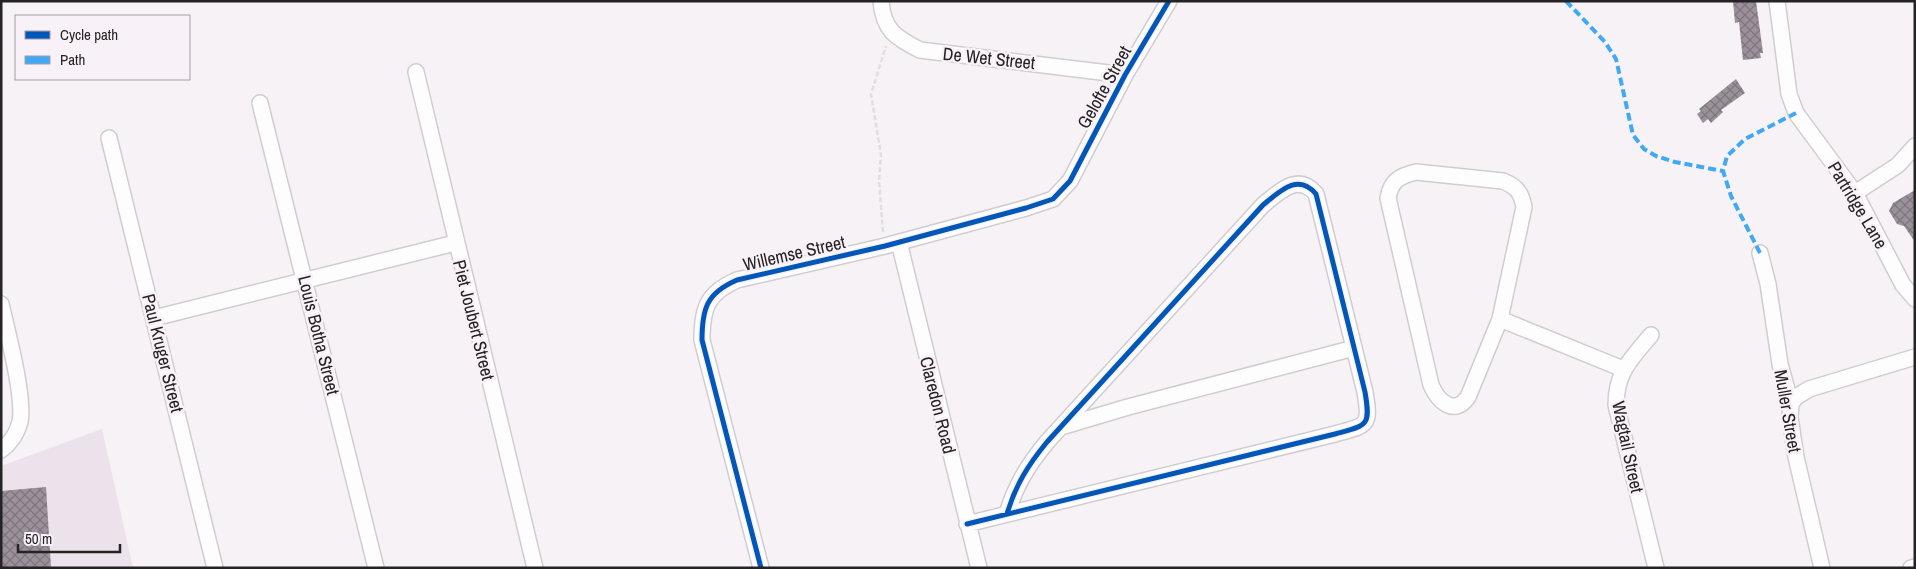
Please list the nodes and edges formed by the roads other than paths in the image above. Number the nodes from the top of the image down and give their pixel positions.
1 (881, 1) edge
2 (1169, 1) edge
3 (1777, 1) edge
4 (416, 72) dead end
5 (1125, 74) junction
6 (260, 103) dead end
7 (109, 138) dead end
8 (1915, 146) edge
9 (1080, 160) joint
10 (1855, 193) junction
11 (455, 243) junction
12 (892, 244) junction
13 (1760, 253) dead end
14 (306, 281) junction
15 (1915, 299) edge
16 (1, 304) edge
17 (154, 318) junction
18 (1500, 319) junction
19 (1651, 335) dead end
20 (1354, 348) junction
21 (1915, 357) edge
22 (1623, 369) junction
23 (1791, 404) junction
24 (1062, 426) junction
25 (1, 450) edge
26 (1007, 514) junction
27 (968, 524) junction
28 (215, 568) edge
29 (376, 568) edge
30 (535, 568) edge
31 (760, 568) edge
32 (979, 568) edge
33 (1656, 568) edge
34 (1822, 568) edge

1 - 5 street, De Wet Street
2 - 5 street, Gelofte Street
3 - 10 street, Partridge Lane
4 - 11 street, Piet Joubert Street
5 - 9 street, Gelofte Street
6 - 14 street, Louis Botha Street
7 - 17 street, Paul Kruger Street
8 - 10 street
9 - 12 street, Willemse Street
10 - 15 street, Partridge Lane
11 - 14 street
11 - 30 street, Piet Joubert Street
12 - 27 street, Claredon Road
12 - 31 street, Willemse Street
13 - 23 street, Muller Street
14 - 17 street
14 - 29 street, Louis Botha Street
16 - 25 street
17 - 28 street, Paul Kruger Street
18 - 18 street
18 - 22 street
19 - 22 street, Wagtail Street
20 - 24 street
20 - 24 street
20 - 26 street
21 - 23 street
22 - 33 street, Wagtail Street
23 - 34 street, Muller Street
24 - 26 street
26 - 27 street
27 - 32 street, Claredon Road

